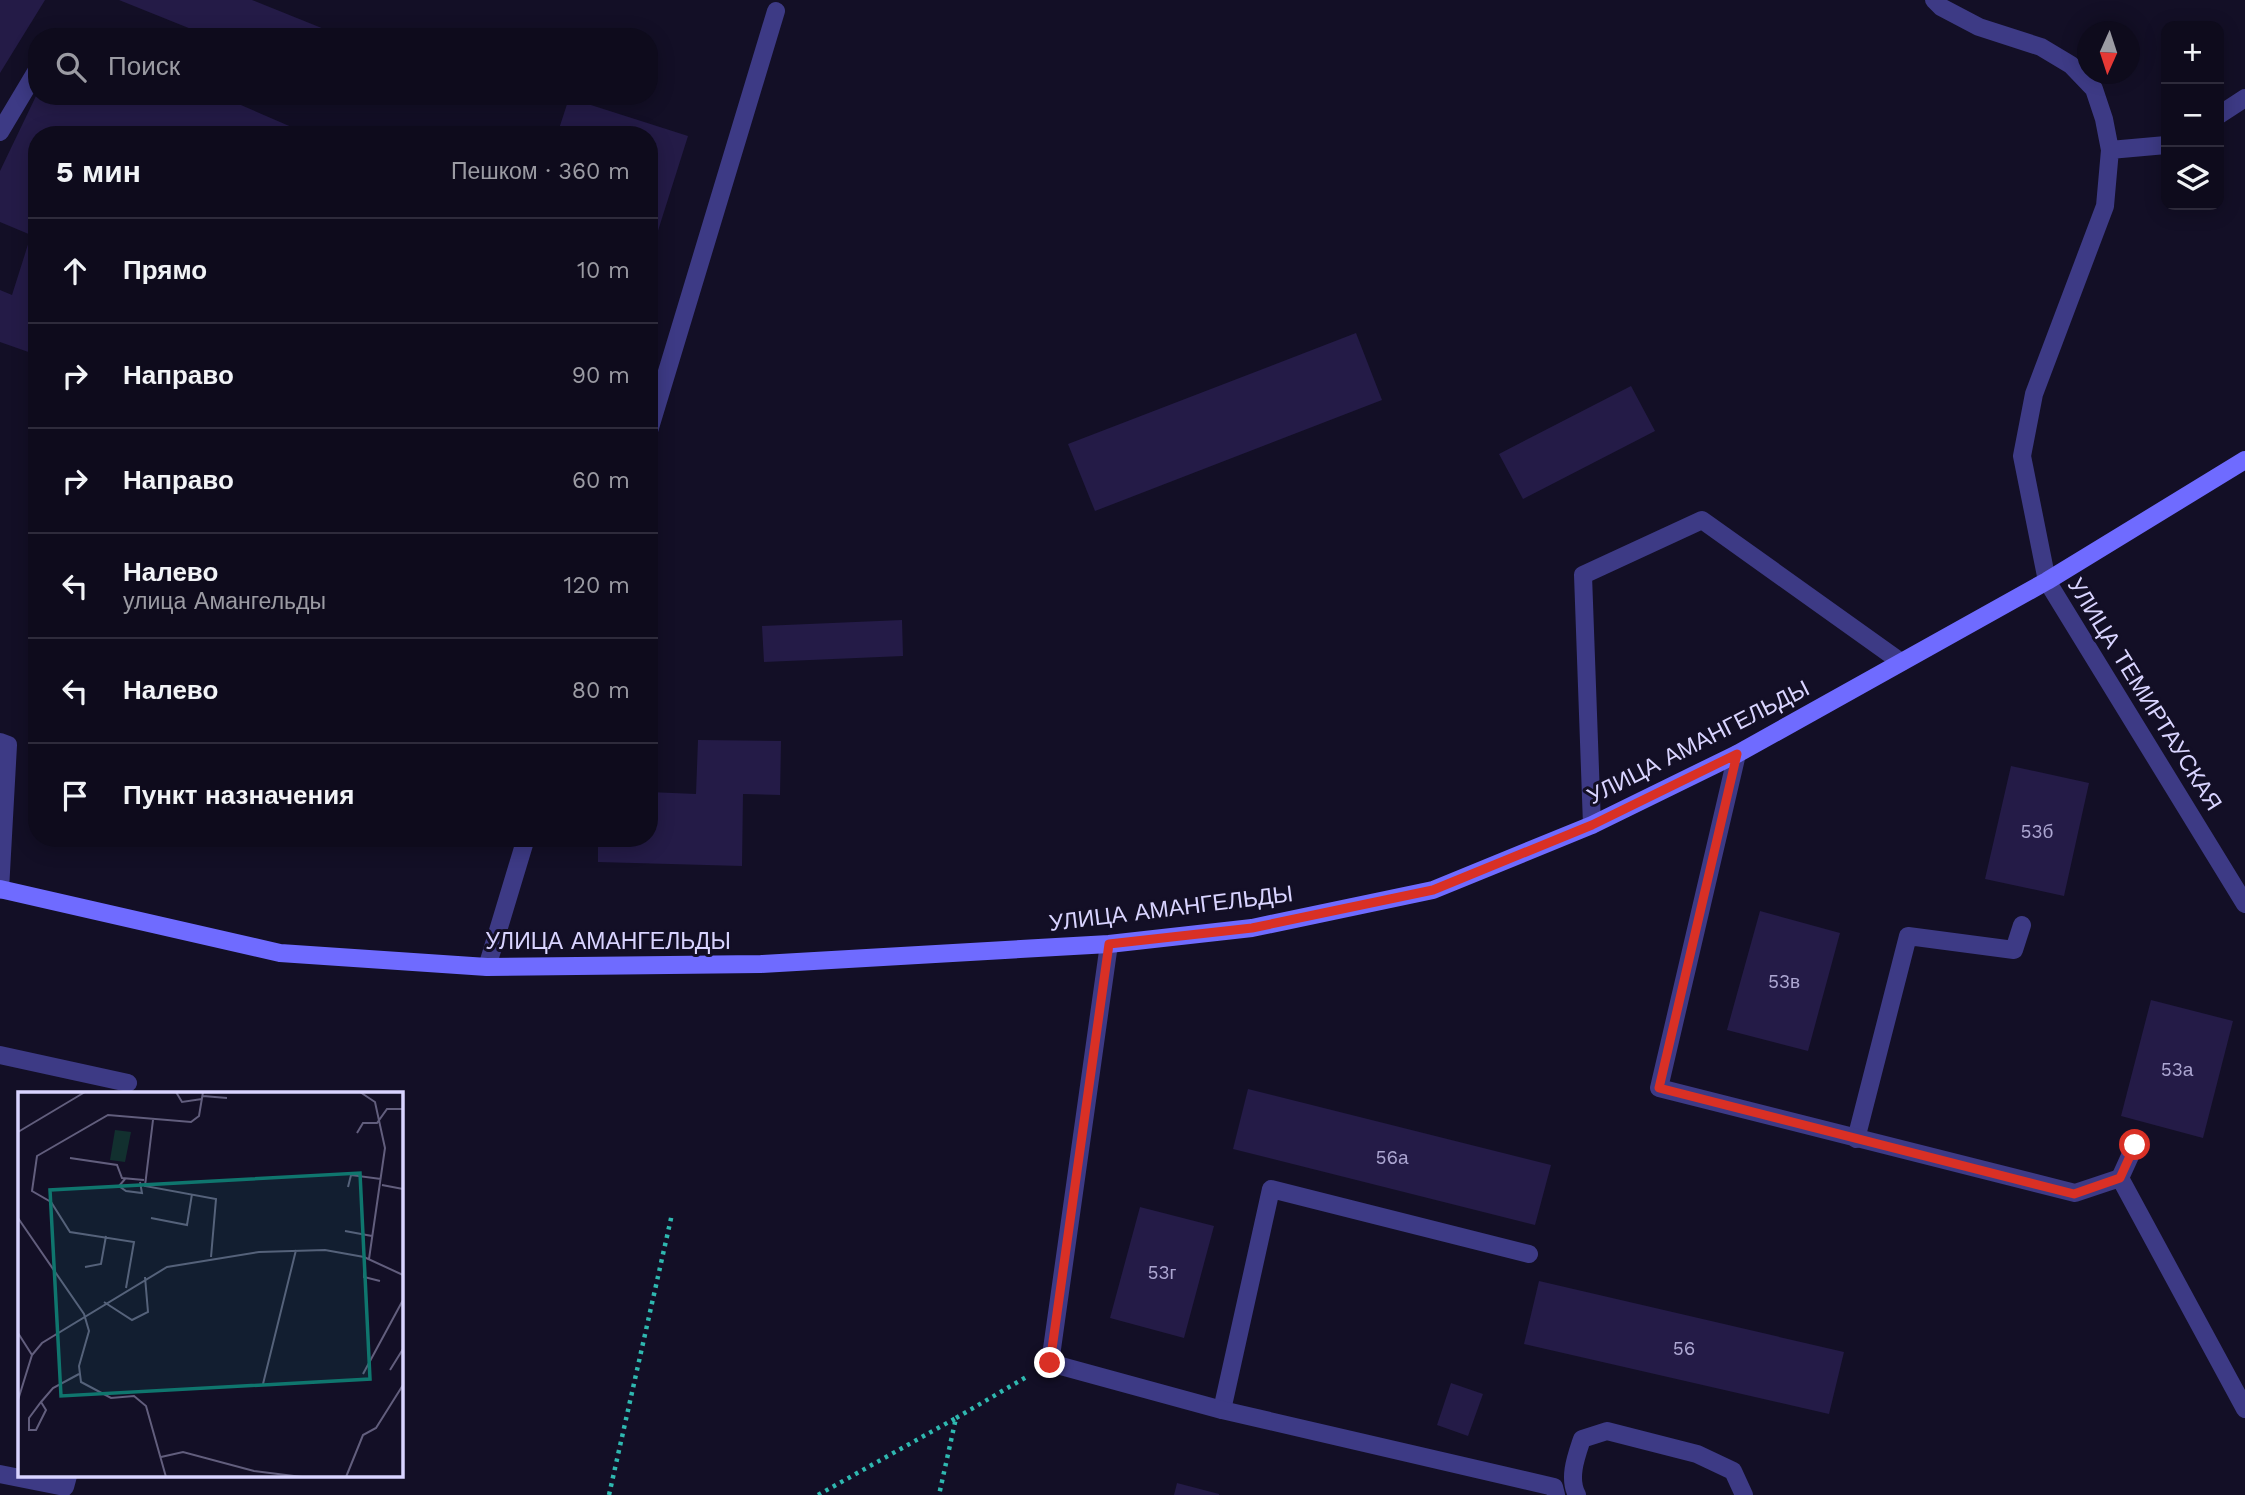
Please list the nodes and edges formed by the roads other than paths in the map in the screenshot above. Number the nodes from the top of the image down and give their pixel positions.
1 (1934, 0) edge
2 (776, 11) dead end
3 (28, 85) edge
4 (2245, 98) edge
5 (2224, 112) edge
6 (0, 132) edge
7 (2161, 145) edge
8 (2110, 150) junction
9 (658, 401) edge
10 (2245, 460) edge
11 (2047, 581) junction
12 (1901, 662) junction
13 (0, 743) edge
14 (1737, 754) junction
15 (1592, 825) junction
16 (523, 847) edge
17 (0, 889) edge
18 (2245, 904) edge
19 (2022, 925) dead end
20 (1109, 944) junction
21 (487, 967) junction
22 (0, 1055) edge
23 (128, 1083) dead end
24 (1856, 1139) junction
25 (2135, 1145) dead end
26 (2120, 1178) junction
27 (1529, 1254) dead end
28 (2245, 1409) edge
29 (1222, 1410) junction
30 (0, 1474) edge
31 (18, 1478) edge
32 (20, 1478) edge
33 (67, 1478) edge
34 (1556, 1495) edge
35 (1577, 1495) edge
36 (1744, 1495) edge

1 - 8 street
2 - 9 street
3 - 6 street
4 - 5 street
7 - 8 street
8 - 11 street
10 - 11 street, УЛИЦА АМАНГЕЛЬДЫ
11 - 12 street, УЛИЦА АМАНГЕЛЬДЫ
11 - 18 street, УЛИЦА ТЕМИРТАУСКАЯ
12 - 14 street, УЛИЦА АМАНГЕЛЬДЫ
12 - 15 street
13 - 17 street
14 - 15 street, УЛИЦА АМАНГЕЛЬДЫ
14 - 24 street
15 - 20 street, УЛИЦА АМАНГЕЛЬДЫ
16 - 21 street
17 - 21 street, УЛИЦА АМАНГЕЛЬДЫ
19 - 24 street
20 - 21 street, УЛИЦА АМАНГЕЛЬДЫ
20 - 29 street
22 - 23 street
24 - 26 street
25 - 26 street
26 - 28 street
27 - 29 street
29 - 34 street
30 - 31 street
32 - 33 street
35 - 36 street

